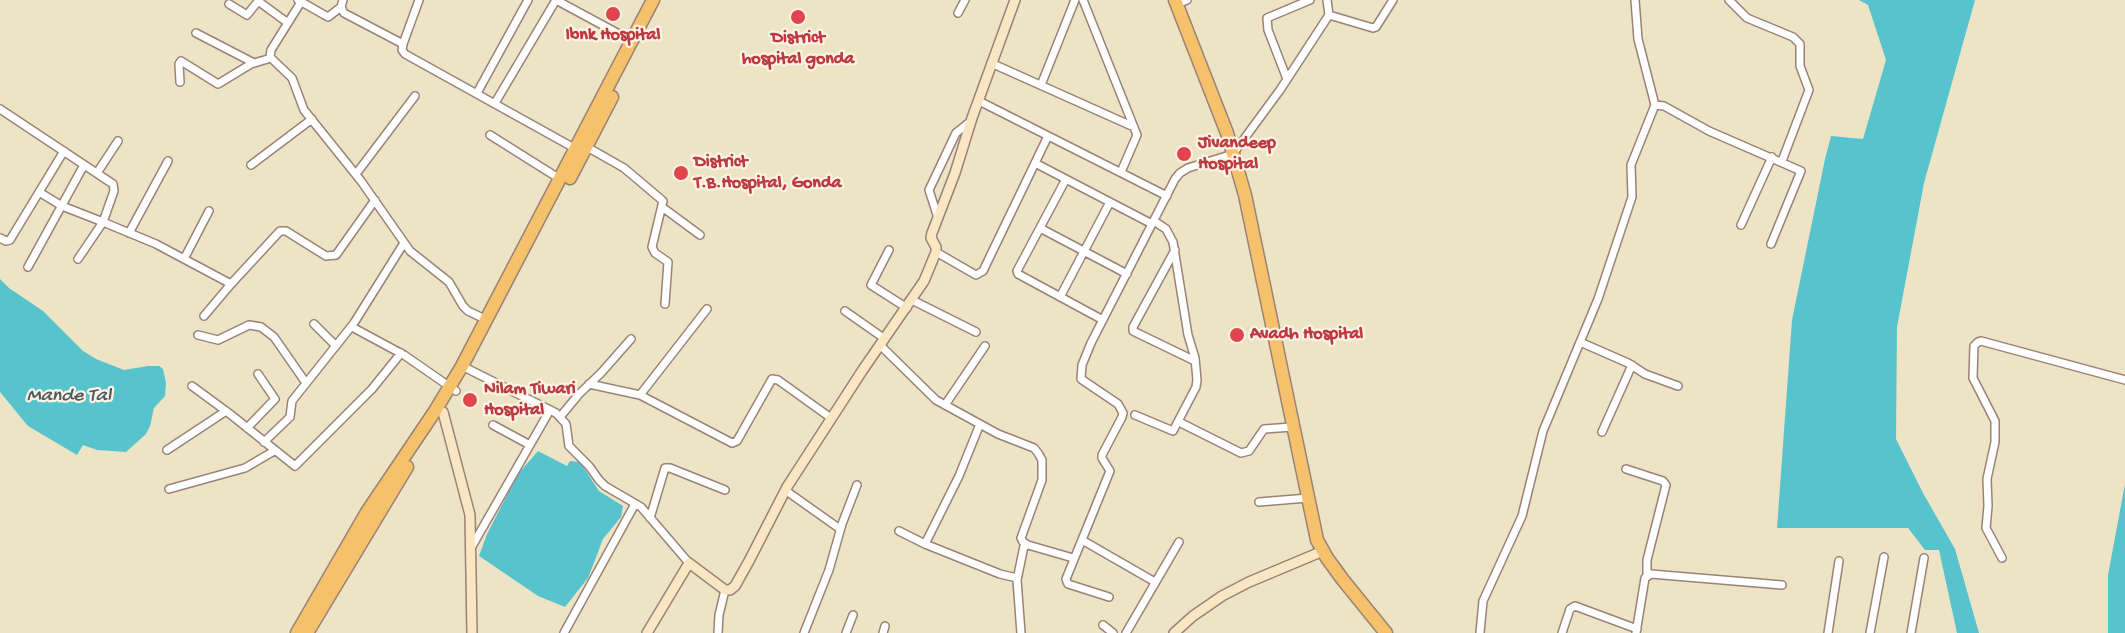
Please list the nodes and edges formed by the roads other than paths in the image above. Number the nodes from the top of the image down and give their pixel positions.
1 (418, 0) edge
2 (528, 0) edge
3 (556, 0) edge
4 (653, 0) edge
5 (661, 0) edge
6 (965, 0) edge
7 (1015, 0) edge
8 (1075, 0) edge
9 (1083, 0) edge
10 (1310, 0) edge
11 (1327, 0) edge
12 (1393, 0) edge
13 (1635, 0) edge
14 (1729, 0) edge
15 (259, 1) edge
16 (300, 1) edge
17 (1180, 1) edge
18 (342, 3) edge
19 (229, 4) dead end
20 (958, 13) dead end
21 (1329, 15) junction
22 (288, 24) junction
23 (196, 33) dead end
24 (632, 41) junction
25 (403, 44) junction
26 (271, 58) junction
27 (254, 63) junction
28 (991, 63) junction
29 (1287, 79) junction
30 (180, 82) dead end
31 (1041, 85) junction
32 (477, 93) junction
33 (415, 96) dead end
34 (979, 101) junction
35 (495, 103) junction
36 (1654, 105) junction
37 (0, 109) edge
38 (312, 119) junction
39 (971, 120) junction
40 (1134, 127) junction
41 (490, 135) dead end
42 (1047, 136) junction
43 (118, 141) dead end
44 (582, 148) junction
45 (64, 151) junction
46 (1233, 154) junction
47 (1772, 157) junction
48 (168, 161) dead end
49 (1782, 161) junction
50 (1035, 163) junction
51 (84, 165) junction
52 (251, 165) dead end
53 (1121, 172) junction
54 (97, 173) junction
55 (356, 174) junction
56 (560, 179) junction
57 (1066, 179) junction
58 (39, 192) junction
59 (1167, 196) junction
60 (375, 200) junction
61 (1110, 202) junction
62 (62, 206) junction
63 (662, 207) junction
64 (209, 211) dead end
65 (938, 218) junction
66 (103, 222) junction
67 (1153, 223) junction
68 (1742, 225) dead end
69 (1040, 228) junction
70 (129, 233) junction
71 (700, 235) dead end
72 (0, 238) edge
73 (404, 243) junction
74 (1771, 244) dead end
75 (890, 250) dead end
76 (1175, 250) junction
77 (1084, 251) junction
78 (936, 252) junction
79 (78, 259) dead end
80 (184, 259) junction
81 (28, 267) dead end
82 (1127, 274) junction
83 (231, 284) junction
84 (1060, 297) junction
85 (665, 304) dead end
86 (909, 304) junction
87 (707, 309) dead end
88 (845, 311) dead end
89 (204, 316) dead end
90 (1103, 320) junction
91 (488, 321) junction
92 (314, 324) dead end
93 (351, 327) junction
94 (976, 332) dead end
95 (198, 335) dead end
96 (631, 339) dead end
97 (883, 342) junction
98 (1580, 342) junction
99 (336, 346) junction
100 (985, 346) dead end
101 (401, 353) junction
102 (1196, 361) junction
103 (1632, 365) junction
104 (466, 368) junction
105 (258, 374) dead end
106 (2125, 380) edge
107 (306, 382) junction
108 (589, 384) junction
109 (192, 386) dead end
110 (1678, 386) dead end
111 (453, 390) junction
112 (640, 395) junction
113 (945, 405) junction
114 (550, 410) junction
115 (226, 411) junction
116 (443, 412) junction
117 (1135, 415) dead end
118 (560, 417) junction
119 (831, 417) junction
120 (1179, 422) junction
121 (980, 424) junction
122 (493, 425) dead end
123 (1292, 427) junction
124 (247, 428) junction
125 (1602, 432) dead end
126 (264, 442) junction
127 (530, 445) junction
128 (168, 450) dead end
129 (274, 451) junction
130 (1626, 470) dead end
131 (856, 485) dead end
132 (169, 489) dead end
133 (725, 490) dead end
134 (785, 490) junction
135 (1308, 498) junction
136 (1259, 502) dead end
137 (636, 504) junction
138 (650, 518) junction
139 (840, 529) junction
140 (899, 531) dead end
141 (1082, 540) junction
142 (1179, 542) dead end
143 (925, 544) junction
144 (1028, 545) junction
145 (471, 548) junction
146 (1323, 550) junction
147 (1884, 557) dead end
148 (1073, 558) junction
149 (1924, 558) dead end
150 (2002, 558) dead end
151 (1839, 561) dead end
152 (689, 562) junction
153 (1647, 575) junction
154 (1017, 578) junction
155 (1155, 582) junction
156 (1782, 585) dead end
157 (725, 590) junction
158 (1109, 597) dead end
159 (853, 615) dead end
160 (1103, 625) dead end
161 (1637, 631) edge
162 (1383, 632) edge
163 (297, 633) edge
164 (307, 633) edge
165 (472, 633) edge
166 (564, 633) edge
167 (647, 633) edge
168 (718, 633) edge
169 (804, 633) edge
170 (846, 633) edge
171 (1021, 633) edge
172 (1113, 633) edge
173 (1126, 633) edge
174 (1174, 633) edge
175 (1480, 633) edge
176 (1562, 633) edge
177 (1828, 633) edge
178 (1870, 633) edge
179 (1911, 633) edge

1 - 25 street
2 - 32 street
3 - 24 street
3 - 35 street
4 - 24 highway
5 - 44 highway
6 - 20 street
7 - 28 street
8 - 31 street
9 - 40 street
10 - 29 street
11 - 21 street
12 - 21 street
13 - 36 street
14 - 49 street
15 - 19 street
15 - 22 street
16 - 18 street
16 - 22 street
17 - 46 highway
18 - 25 street
21 - 29 street
22 - 26 street
23 - 27 street
24 - 44 highway
25 - 32 street
26 - 27 street
26 - 38 street
27 - 30 street
28 - 31 street
28 - 34 street
29 - 46 street
31 - 40 street
32 - 35 street
33 - 55 street
34 - 39 street
34 - 42 street
35 - 44 street
36 - 47 street
36 - 98 street
37 - 45 street
38 - 52 street
38 - 55 street
39 - 65 street
39 - 65 street
40 - 53 street
41 - 56 street
42 - 50 street
42 - 53 street
43 - 54 street
44 - 56 highway
44 - 63 street
44 - 104 highway
45 - 51 street
45 - 58 street
46 - 59 street
46 - 123 highway
47 - 49 street
47 - 68 street
48 - 70 street
49 - 74 street
50 - 57 street
50 - 78 street
51 - 54 street
51 - 62 street
53 - 59 street
54 - 66 street
55 - 60 street
56 - 91 highway
57 - 61 street
57 - 69 street
58 - 62 street
58 - 72 street
59 - 67 street
60 - 73 street
60 - 83 street
61 - 67 street
61 - 77 street
62 - 66 street
62 - 81 street
63 - 71 street
63 - 85 street
64 - 80 street
65 - 78 street
66 - 70 street
66 - 79 street
67 - 76 street
67 - 82 street
69 - 77 street
69 - 84 street
70 - 80 street
73 - 91 street
73 - 93 street
75 - 86 street
76 - 102 street
76 - 102 street
77 - 82 street
77 - 84 street
78 - 86 street
80 - 83 street
82 - 90 street
83 - 89 street
84 - 90 street
86 - 94 street
86 - 97 street
87 - 112 street
88 - 97 street
90 - 141 street
91 - 104 highway
92 - 99 street
93 - 99 street
93 - 101 street
95 - 107 street
96 - 108 street
97 - 113 street
97 - 119 street
98 - 103 street
98 - 175 street
99 - 107 street
100 - 113 street
101 - 111 street
101 - 129 street
102 - 120 street
103 - 110 street
103 - 125 street
104 - 111 highway
104 - 114 street
105 - 124 street
106 - 150 street
107 - 126 street
108 - 112 street
108 - 118 street
109 - 115 street
111 - 116 highway
111 - 163 highway
112 - 119 street
113 - 121 street
114 - 118 street
114 - 127 street
115 - 124 street
115 - 128 street
116 - 145 street
116 - 164 highway
117 - 120 street
118 - 137 street
119 - 134 street
120 - 123 street
121 - 143 street
121 - 144 street
122 - 127 street
123 - 135 highway
124 - 126 street
126 - 129 street
127 - 145 street
129 - 132 street
130 - 153 street
131 - 139 street
133 - 138 street
134 - 139 street
134 - 157 street
135 - 136 street
135 - 146 highway
137 - 138 street
137 - 166 street
138 - 152 street
139 - 169 street
140 - 143 street
141 - 148 street
141 - 155 street
142 - 155 street
143 - 154 street
144 - 148 street
144 - 154 street
145 - 165 street
146 - 162 highway
146 - 174 street
147 - 178 street
148 - 158 street
149 - 179 street
151 - 177 street
152 - 157 street
152 - 167 street
153 - 156 street
153 - 161 street
154 - 171 street
155 - 173 street
157 - 168 street
159 - 170 street
160 - 172 street
161 - 176 street

